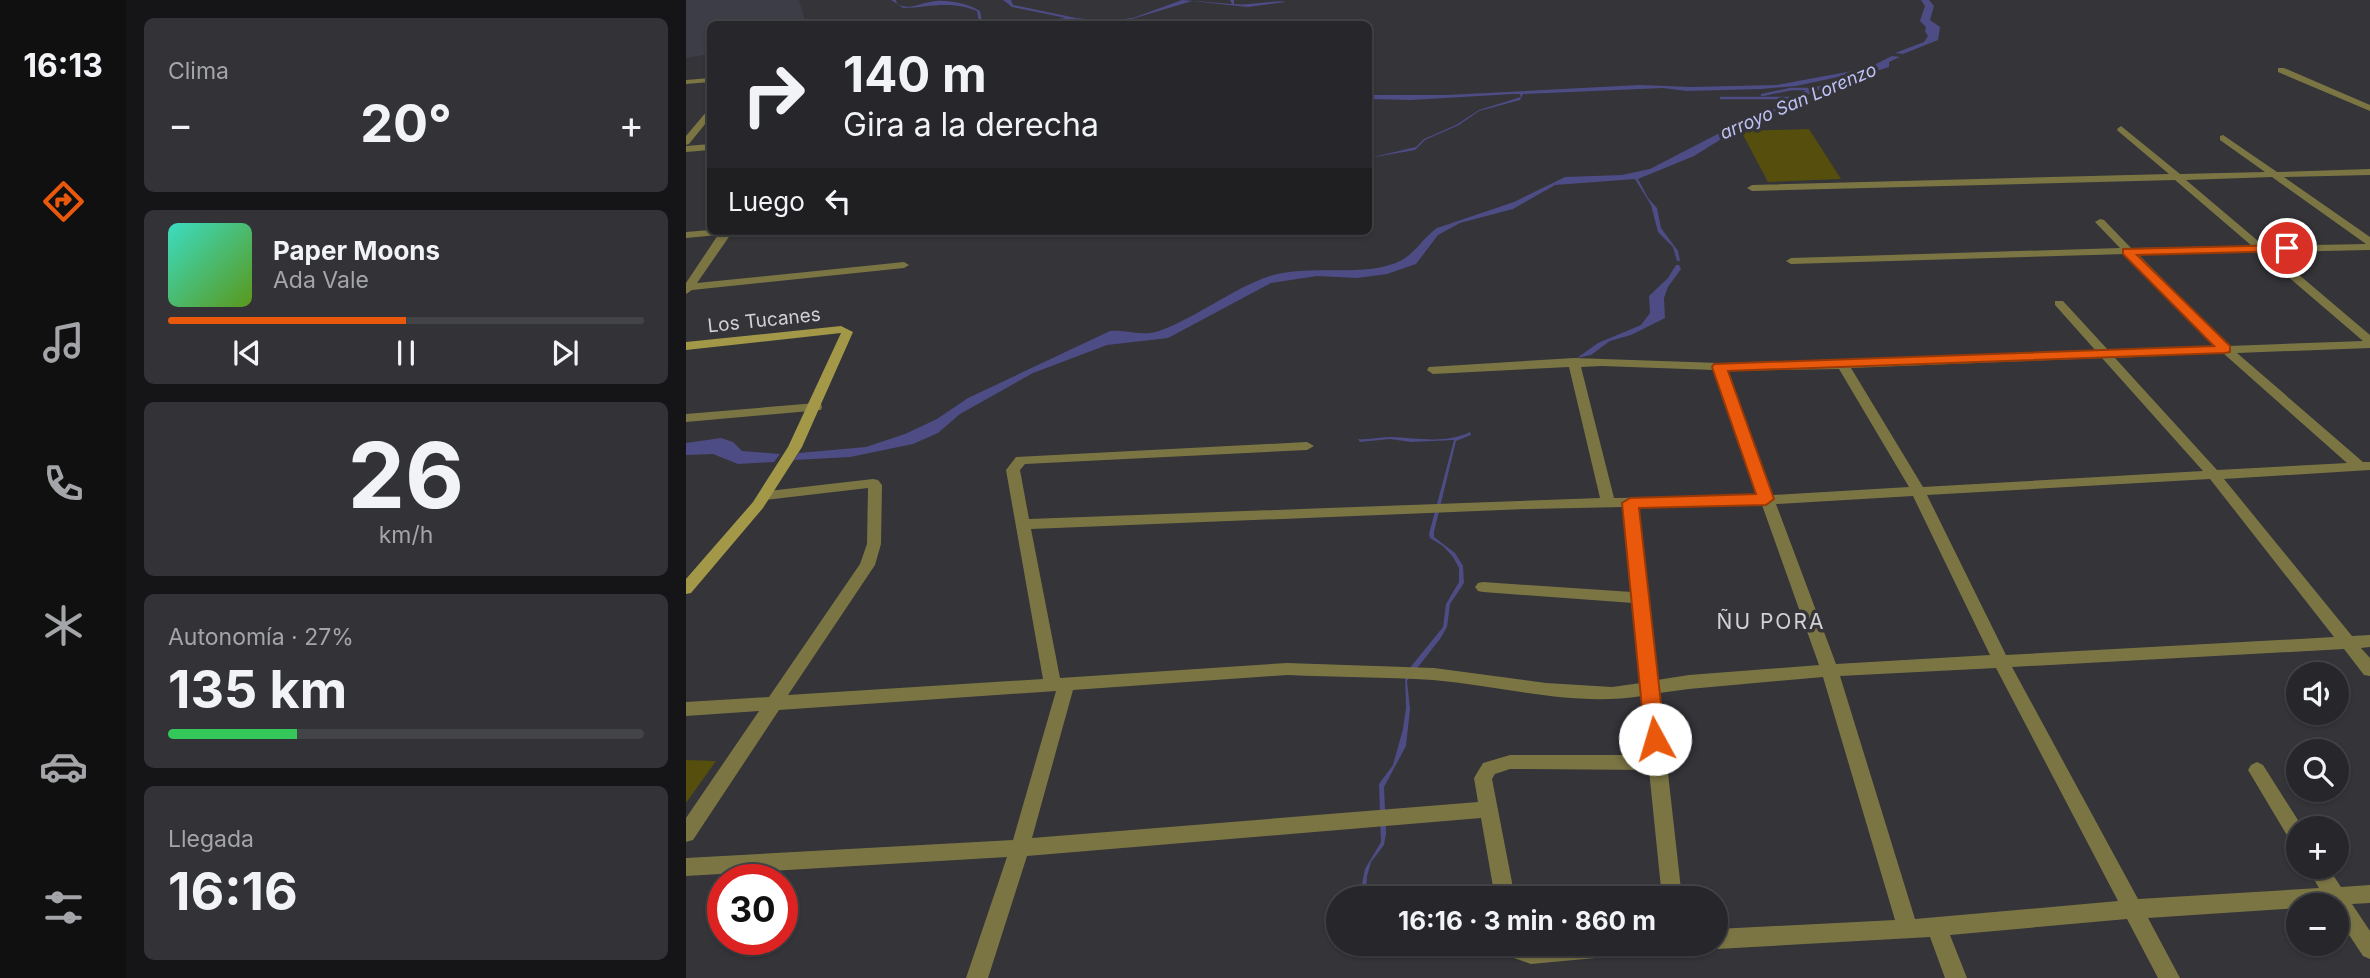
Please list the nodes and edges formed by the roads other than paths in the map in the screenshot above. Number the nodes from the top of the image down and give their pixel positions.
1 (2281, 70) dead end
2 (707, 80) edge
3 (686, 82) edge
4 (2370, 108) edge
5 (707, 117) edge
6 (2121, 129) dead end
7 (2223, 138) dead end
8 (686, 142) edge
9 (707, 148) edge
10 (686, 149) edge
11 (2370, 172) edge
12 (2275, 174) junction
13 (2175, 176) junction
14 (1752, 188) dead end
15 (2100, 222) dead end
16 (707, 233) edge
17 (686, 235) edge
18 (723, 235) edge
19 (2370, 245) edge
20 (2259, 249) junction
21 (2127, 251) junction
22 (1791, 261) dead end
23 (904, 265) dead end
24 (688, 289) edge
25 (2059, 303) dead end
26 (2370, 342) edge
27 (686, 346) edge
28 (2225, 349) junction
29 (2103, 354) junction
30 (1574, 362) junction
31 (1843, 365) junction
32 (1719, 367) junction
33 (1433, 370) dead end
34 (816, 407) junction
35 (686, 418) edge
36 (1307, 446) dead end
37 (2365, 466) edge
38 (2213, 474) junction
39 (1917, 489) junction
40 (765, 495) junction
41 (1766, 499) junction
42 (1608, 502) junction
43 (1630, 503) junction
44 (1023, 524) junction
45 (1483, 587) dead end
46 (686, 589) edge
47 (1640, 598) junction
48 (2370, 641) edge
49 (2347, 642) junction
50 (2001, 662) junction
51 (2370, 670) edge
52 (1829, 671) junction
53 (1059, 684) junction
54 (1650, 690) junction
55 (777, 701) junction
56 (686, 709) edge
57 (1657, 763) junction
58 (2257, 770) dead end
59 (1489, 809) junction
60 (2286, 817) edge
61 (686, 834) edge
62 (1020, 848) junction
63 (686, 867) edge
64 (1503, 886) edge
65 (1670, 886) edge
66 (2370, 894) edge
67 (2349, 896) edge
68 (2286, 900) edge
69 (2135, 909) junction
70 (2349, 918) edge
71 (1937, 928) junction
72 (1908, 929) junction
73 (1728, 938) edge
74 (2370, 949) edge
75 (977, 978) edge
76 (1956, 978) edge
77 (2169, 978) edge

1 - 4 street
2 - 3 street
5 - 8 street
6 - 13 street
7 - 12 street
9 - 10 street
11 - 12 street
12 - 13 street
12 - 19 street
13 - 14 street
13 - 20 street
15 - 21 street
16 - 17 street
18 - 24 street
19 - 20 street
20 - 21 street
20 - 26 street
21 - 22 street
21 - 28 street
23 - 24 street
25 - 29 street
26 - 28 street
27 - 34 street, Los Tucanes
28 - 29 street
28 - 37 street
29 - 31 street
29 - 38 street
30 - 32 street
30 - 33 street
30 - 42 street
31 - 32 street
31 - 39 street
32 - 41 street
34 - 35 street
34 - 40 street
36 - 44 street
37 - 38 street
38 - 39 street
38 - 49 street
39 - 41 street
39 - 50 street
40 - 46 street
40 - 55 street
41 - 43 street
41 - 52 street
42 - 43 street
42 - 44 street
43 - 47 street
44 - 53 street
45 - 47 street
47 - 54 street
48 - 49 street
49 - 50 street
49 - 51 street
50 - 52 street
50 - 69 street
52 - 54 street
52 - 72 street
53 - 54 street
53 - 55 street
53 - 62 street
54 - 57 street
55 - 56 street
55 - 61 street
57 - 59 street
57 - 65 street
58 - 60 street
59 - 62 street
59 - 64 street
62 - 63 street
62 - 75 street
66 - 67 street
68 - 69 street
69 - 71 street
69 - 77 street
70 - 74 street
71 - 72 street
71 - 76 street
72 - 73 street

